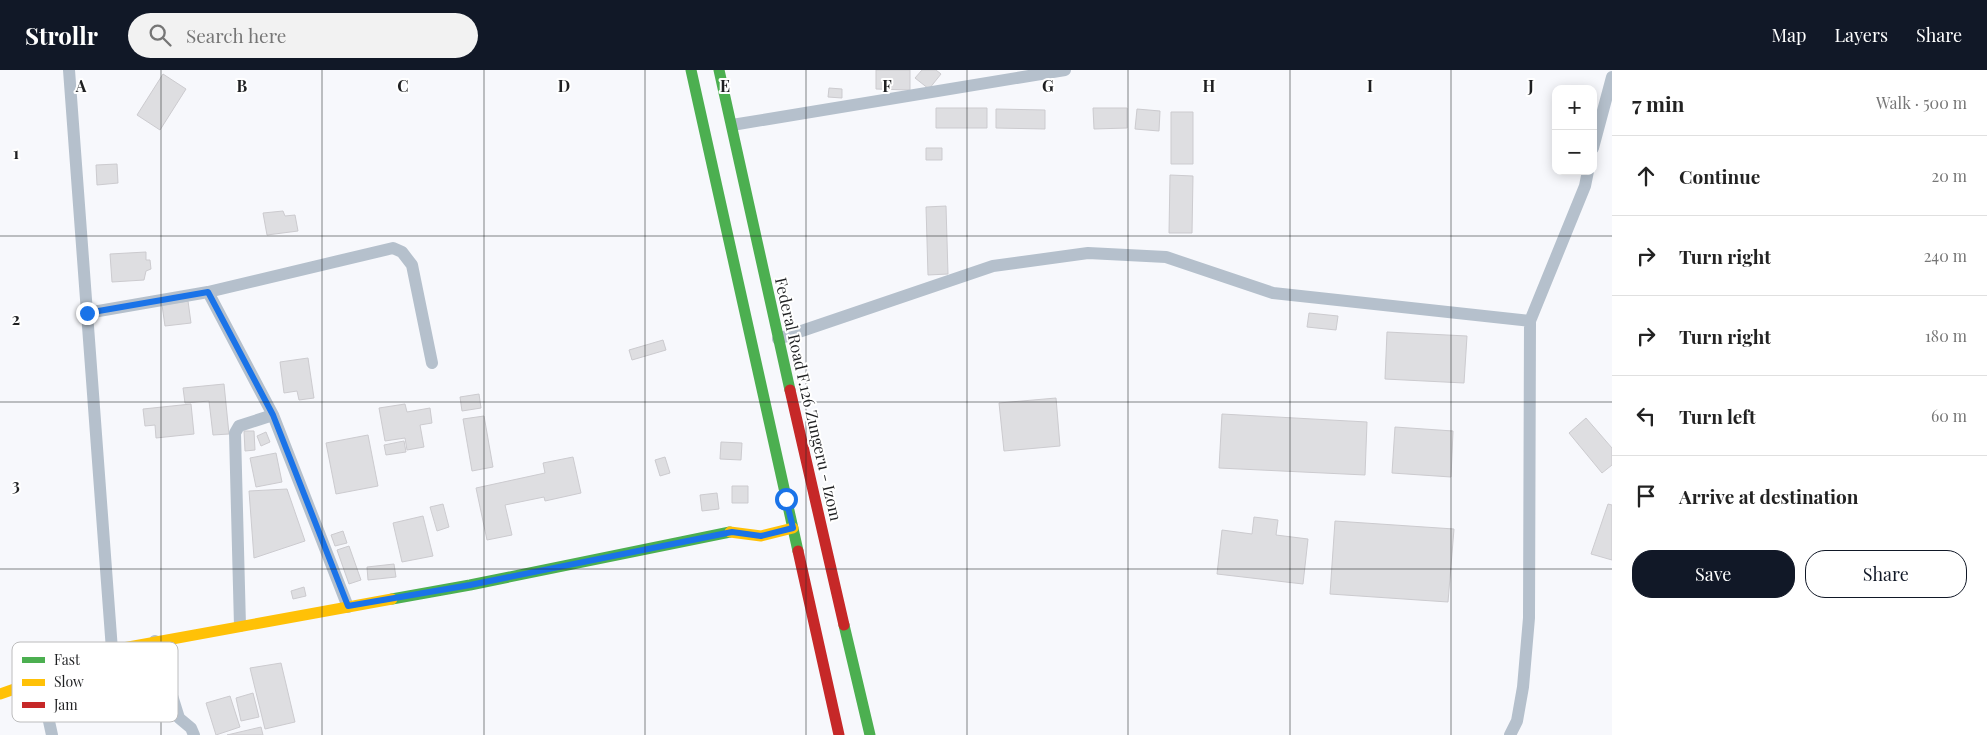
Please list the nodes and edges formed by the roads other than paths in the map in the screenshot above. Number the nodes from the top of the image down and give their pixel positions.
1 (69, 70) edge
2 (691, 70) edge
3 (719, 70) edge
4 (1066, 70) edge
5 (996, 76) edge
6 (1612, 77) edge
7 (732, 125) junction
8 (1597, 133) edge
9 (1587, 175) edge
10 (208, 292) junction
11 (87, 313) junction
12 (1530, 321) junction
13 (778, 338) junction
14 (432, 363) dead end
15 (273, 415) junction
16 (793, 528) junction
17 (348, 606) junction
18 (240, 626) junction
19 (155, 641) joint
20 (111, 642) edge
21 (150, 642) edge
22 (12, 690) edge
23 (0, 694) edge
24 (178, 715) edge
25 (49, 722) edge
26 (52, 735) edge
27 (194, 735) edge
28 (839, 735) edge
29 (870, 735) edge
30 (1510, 735) edge

1 - 11 street
2 - 16 main road
3 - 7 main road, Federal Road F.126 Zungeru - Izom
4 - 5 street
5 - 7 street
6 - 8 street
7 - 13 main road, Federal Road F.126 Zungeru - Izom
9 - 12 street
10 - 11 street
10 - 14 street
10 - 15 street
11 - 20 street
12 - 13 street
12 - 30 street
13 - 29 main road, Federal Road F.126 Zungeru - Izom
15 - 17 street
15 - 18 street
16 - 17 main road
16 - 28 main road
17 - 18 main road
18 - 19 main road
19 - 21 main road
22 - 23 main road
24 - 27 street
25 - 26 street

